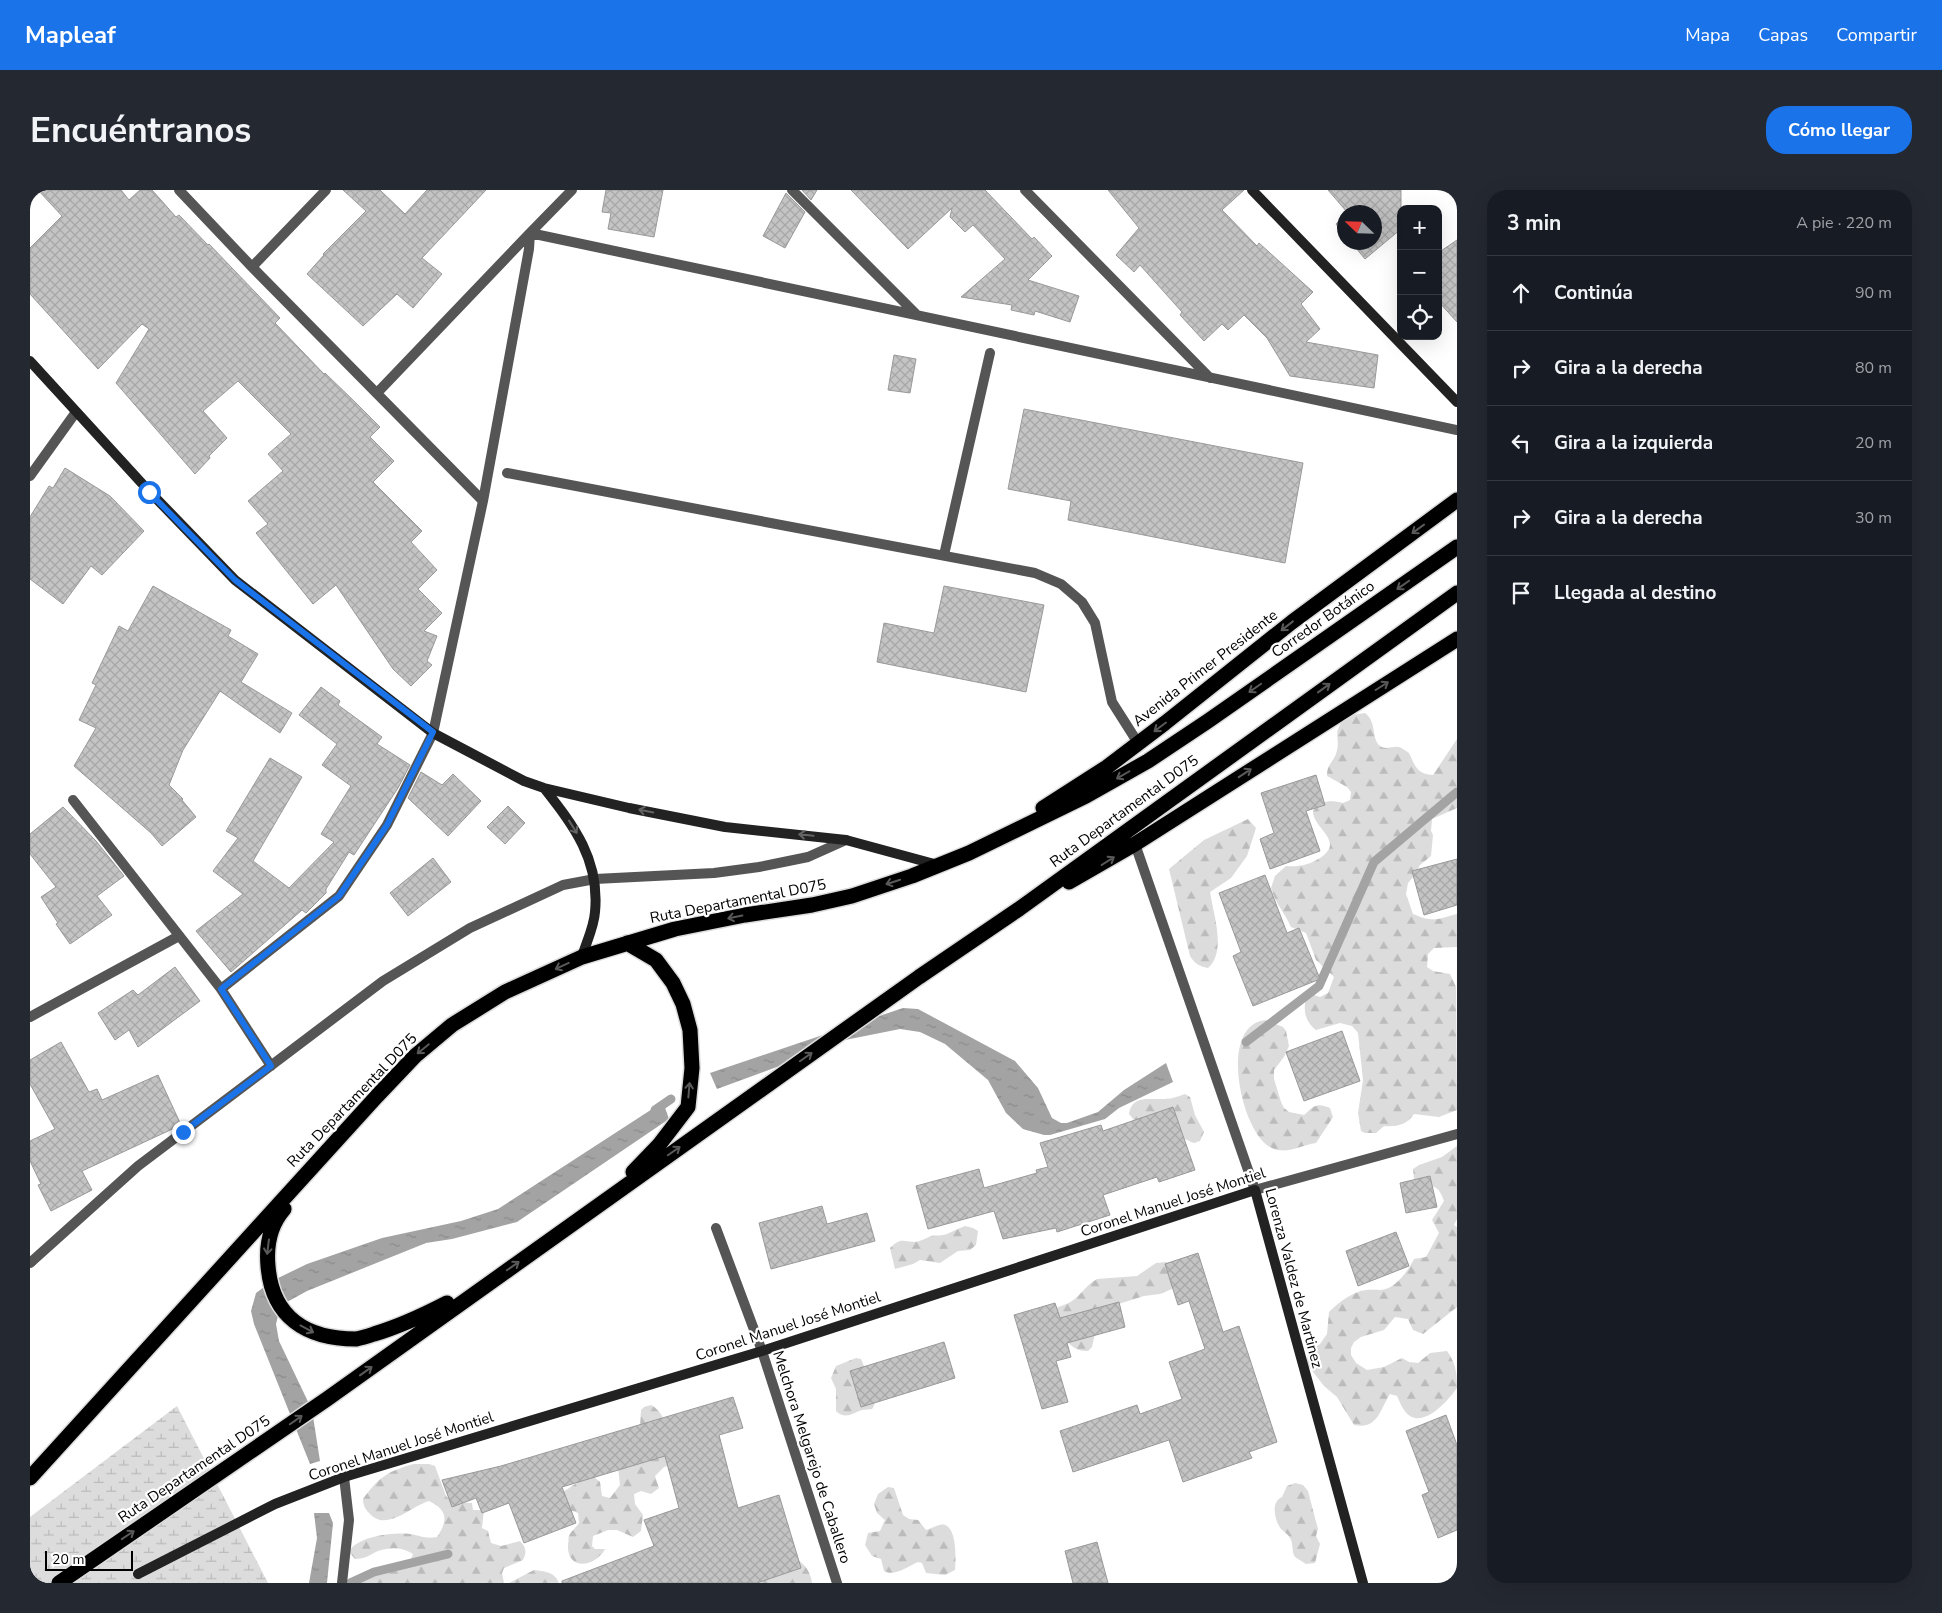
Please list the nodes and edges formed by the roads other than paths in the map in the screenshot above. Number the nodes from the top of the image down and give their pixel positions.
1 (179, 190) edge
2 (326, 190) edge
3 (572, 190) edge
4 (792, 190) edge
5 (1025, 190) edge
6 (1252, 190) edge
7 (530, 233) junction
8 (252, 267) junction
9 (918, 316) junction
10 (990, 354) dead end
11 (30, 361) edge
12 (1210, 378) junction
13 (377, 393) junction
14 (1457, 402) edge
15 (76, 412) junction
16 (1457, 430) edge
17 (506, 473) dead end
18 (30, 476) edge
19 (1457, 500) edge
20 (483, 501) junction
21 (1457, 546) edge
22 (944, 555) junction
23 (1457, 593) edge
24 (1457, 638) edge
25 (1208, 721) joint
26 (433, 732) junction
27 (1138, 743) junction
28 (544, 788) junction
29 (73, 800) dead end
30 (846, 840) junction
31 (1135, 844) junction
32 (969, 853) junction
33 (939, 865) junction
34 (595, 880) junction
35 (1019, 909) junction
36 (179, 936) junction
37 (627, 943) junction
38 (582, 957) junction
39 (221, 989) junction
40 (30, 1017) edge
41 (271, 1066) junction
42 (377, 1096) junction
43 (1457, 1134) edge
44 (1255, 1190) junction
45 (609, 1197) junction
46 (716, 1228) dead end
47 (30, 1262) edge
48 (486, 1284) junction
49 (762, 1351) junction
50 (344, 1477) junction
51 (30, 1478) edge
52 (138, 1574) dead end
53 (59, 1583) edge
54 (342, 1583) edge
55 (837, 1583) edge
56 (1363, 1583) edge

1 - 8 street
2 - 8 street
3 - 7 street
4 - 9 street
5 - 12 street
6 - 14 street
7 - 9 street
7 - 13 street
7 - 20 street
8 - 13 street
9 - 12 street
10 - 22 street
11 - 15 street
12 - 16 street
13 - 20 street
15 - 18 street
15 - 26 street
17 - 22 street
19 -> 27 highway, Avenida Primer Presidente
20 - 26 street
21 -> 25 highway, Corredor Botánico
22 - 27 street
35 -> 23 highway, Ruta Departamental D075
31 -> 24 highway
25 -> 32 highway, Ruta Departamental D075
26 - 28 street
26 - 39 street
27 - 32 highway, Avenida Primer Presidente
30 -> 28 street
28 -> 34 street
29 - 36 street
30 - 33 street
30 - 34 street
35 -> 31 highway
31 - 44 street, Lorenza Valdez de Martinez
32 - 33 highway, Ruta Departamental D075
33 -> 37 highway, Ruta Departamental D075
34 - 38 street
34 - 41 street
45 -> 35 highway, Ruta Departamental D075
36 - 39 street
36 - 40 street
37 - 38 highway, Ruta Departamental D075
45 -> 37 highway
38 -> 42 highway, Ruta Departamental D075
39 - 41 street
41 - 47 street
42 -> 48 highway
42 - 51 highway, Ruta Departamental D075
43 - 44 street, Coronel Manuel José Montiel
44 - 49 street, Coronel Manuel José Montiel
44 - 56 street, Lorenza Valdez de Martinez
48 -> 45 highway, Ruta Departamental D075
46 - 49 street, Melchora Melgarejo de Caballero
53 -> 48 highway, Ruta Departamental D075
49 - 50 street, Coronel Manuel José Montiel
49 - 55 street, Melchora Melgarejo de Caballero
50 - 52 street, Coronel Manuel José Montiel
50 - 54 street

